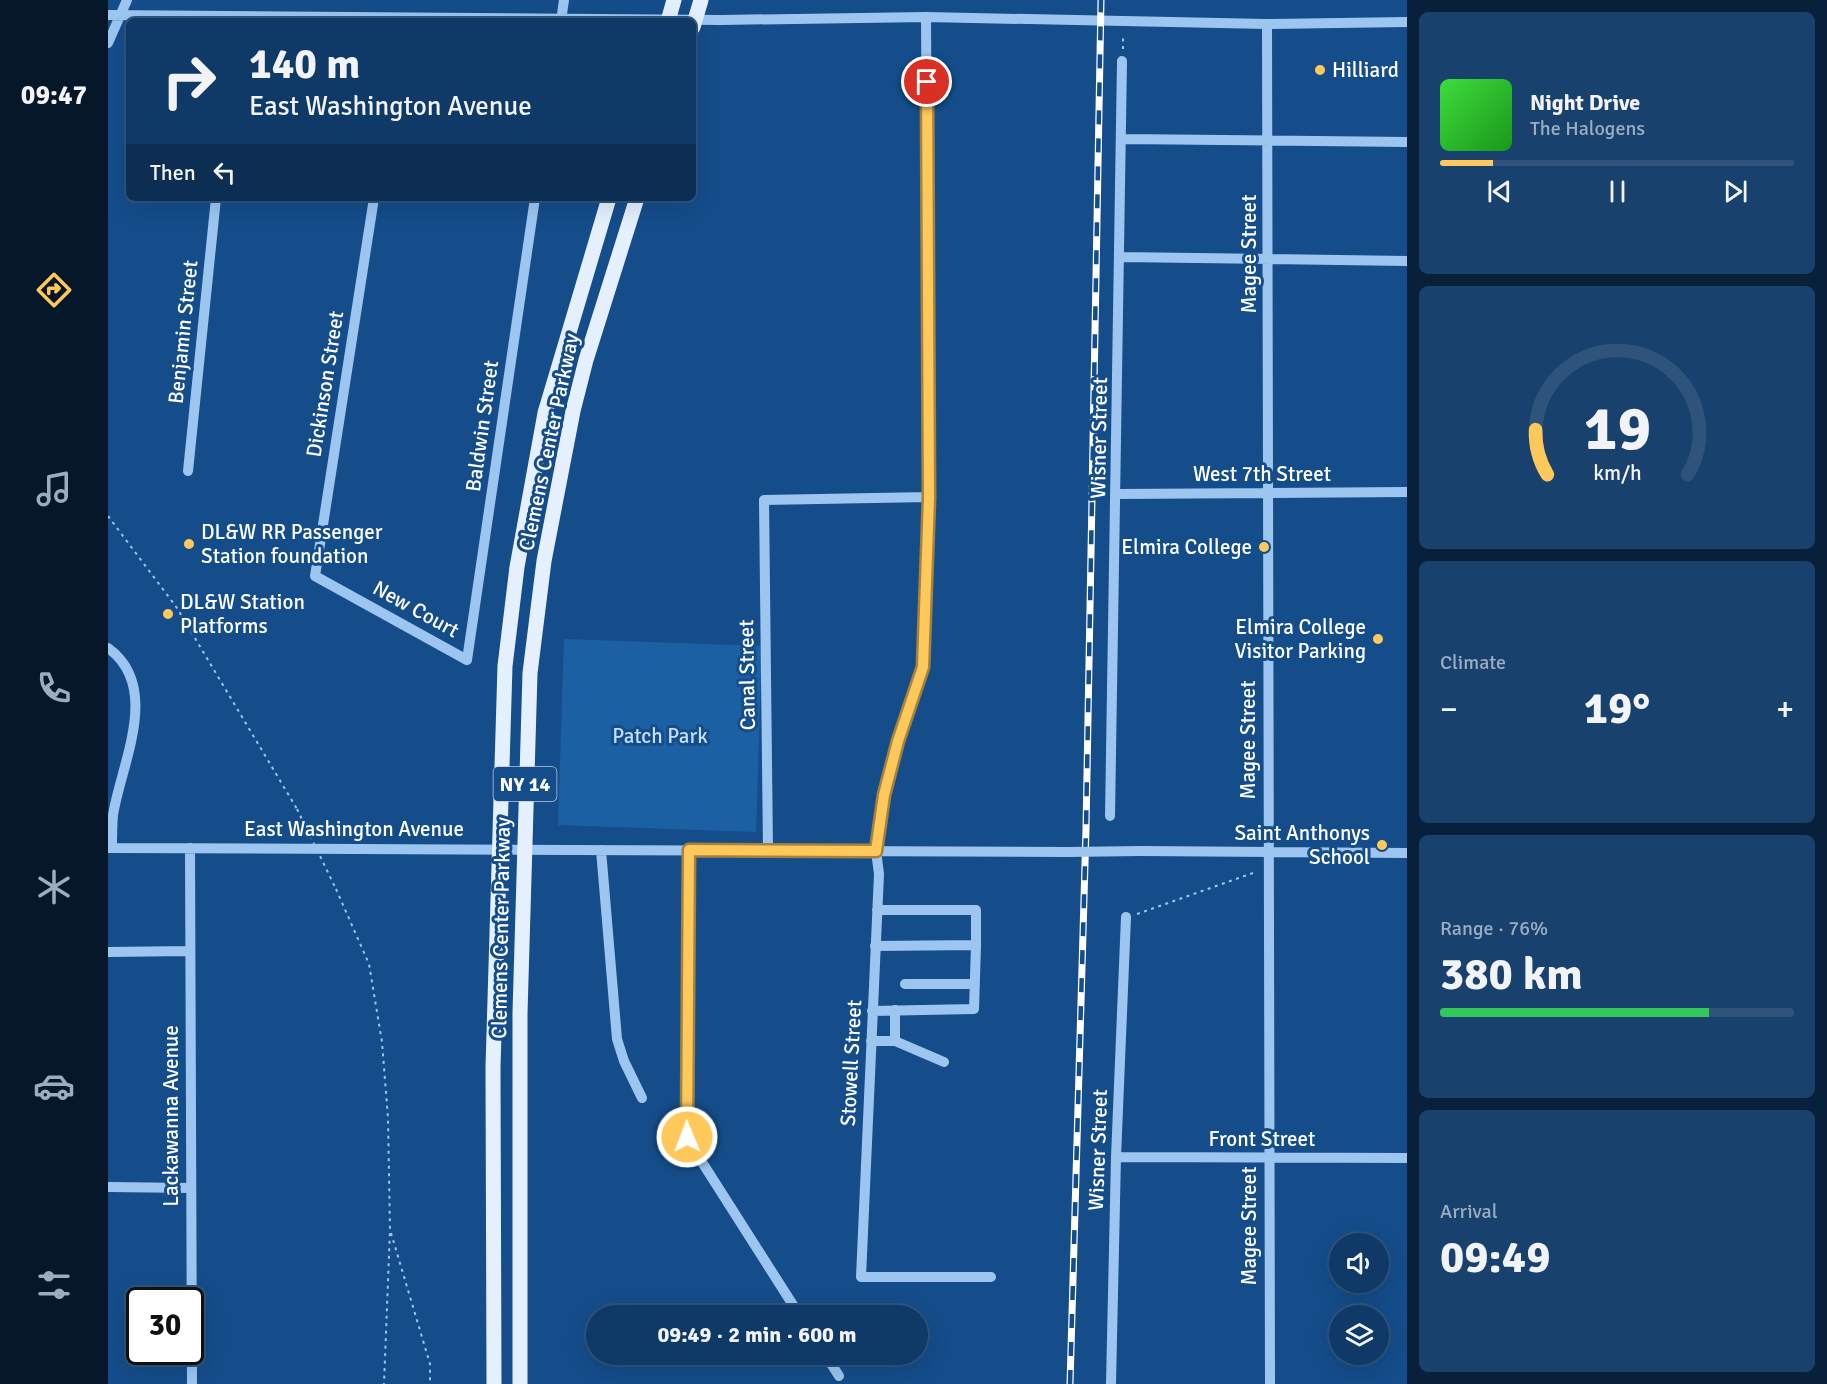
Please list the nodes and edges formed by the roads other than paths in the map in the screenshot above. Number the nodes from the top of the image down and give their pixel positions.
1 (119, 0) edge
2 (127, 0) edge
3 (564, 0) edge
4 (674, 0) edge
5 (701, 0) edge
6 (113, 15) edge
7 (926, 17) junction
8 (204, 18) edge
9 (561, 18) edge
10 (669, 18) edge
11 (696, 18) edge
12 (1407, 22) edge
13 (696, 23) edge
14 (1267, 24) junction
15 (108, 43) edge
16 (1122, 61) dead end
17 (1122, 139) junction
18 (1268, 141) junction
19 (1407, 142) edge
20 (216, 201) edge
21 (374, 201) edge
22 (535, 201) edge
23 (608, 201) edge
24 (636, 201) edge
25 (1120, 257) junction
26 (1269, 257) junction
27 (1407, 261) edge
28 (188, 471) dead end
29 (1407, 492) edge
30 (1269, 493) junction
31 (1118, 494) junction
32 (929, 498) junction
33 (315, 576) joint
34 (108, 648) edge
35 (467, 660) joint
36 (1110, 816) dead end
37 (110, 848) edge
38 (190, 848) junction
39 (498, 849) junction
40 (524, 849) junction
41 (601, 850) junction
42 (689, 850) junction
43 (768, 850) junction
44 (876, 851) junction
45 (1267, 851) junction
46 (1407, 853) edge
47 (877, 910) junction
48 (1126, 918) road end
49 (976, 945) junction
50 (875, 946) junction
51 (190, 951) junction
52 (108, 952) edge
53 (905, 984) dead end
54 (975, 984) junction
55 (895, 1010) junction
56 (872, 1011) junction
57 (871, 1041) junction
58 (895, 1041) junction
59 (944, 1062) dead end
60 (642, 1098) dead end
61 (1116, 1157) junction
62 (1268, 1158) junction
63 (1407, 1158) edge
64 (108, 1187) edge
65 (190, 1188) junction
66 (991, 1276) dead end
67 (793, 1305) edge
68 (832, 1365) edge
69 (839, 1376) dead end
70 (192, 1384) edge
71 (494, 1384) edge
72 (520, 1384) edge
73 (1111, 1384) edge
74 (1270, 1384) edge

1 - 6 street
2 - 6 street
3 - 9 street
4 - 10 main road
5 - 11 main road
6 - 8 street
6 - 15 street
7 - 13 street
7 - 14 street
7 - 32 street, Stowell Street
12 - 14 street
14 - 18 street, Magee Street
16 - 17 street, Wisner Street
17 - 18 street
17 - 25 street, Wisner Street
18 - 19 street
18 - 26 street, Magee Street
20 - 28 street, Benjamin Street
21 - 33 street, Dickinson Street
22 - 35 street, Baldwin Street
23 - 39 main road, Clemens Center Parkway / NY 14
24 - 40 main road, Clemens Center Parkway / NY 14
25 - 26 street
25 - 31 street, Wisner Street
26 - 27 street
26 - 30 street, Magee Street
29 - 30 street, West 7th Street
30 - 31 street, West 7th Street
30 - 45 street, Magee Street
31 - 36 street, Wisner Street
32 - 43 street, Canal Street
32 - 44 street, Stowell Street
33 - 35 street, New Court
34 - 37 street
37 - 38 street, East Washington Avenue
38 - 39 street, East Washington Avenue
38 - 51 street, Lackawanna Avenue
39 - 40 street, East Washington Avenue
39 - 71 main road, Clemens Center Parkway / NY 14
40 - 41 street, East Washington Avenue
40 - 72 main road, Clemens Center Parkway / NY 14
41 - 42 street, East Washington Avenue
41 - 60 street
42 - 43 street, East Washington Avenue
42 - 67 street
43 - 44 street, East Washington Avenue
44 - 45 street, East Washington Avenue, bridge
44 - 47 street, Stowell Street
45 - 46 street, East Washington Avenue
45 - 62 street, Magee Street
47 - 49 street
47 - 50 street, Stowell Street
48 - 61 street, Wisner Street
49 - 50 street
49 - 54 street
50 - 56 street, Stowell Street
51 - 52 street
51 - 65 street, Lackawanna Avenue
53 - 54 street
54 - 55 street
55 - 56 street
55 - 58 street
56 - 57 street, Stowell Street
57 - 58 street
57 - 66 street, Stowell Street
58 - 59 street
61 - 62 street, Front Street
61 - 73 street, Wisner Street
62 - 63 street, Front Street
62 - 74 street, Magee Street
64 - 65 street
65 - 70 street, Lackawanna Avenue
68 - 69 street

